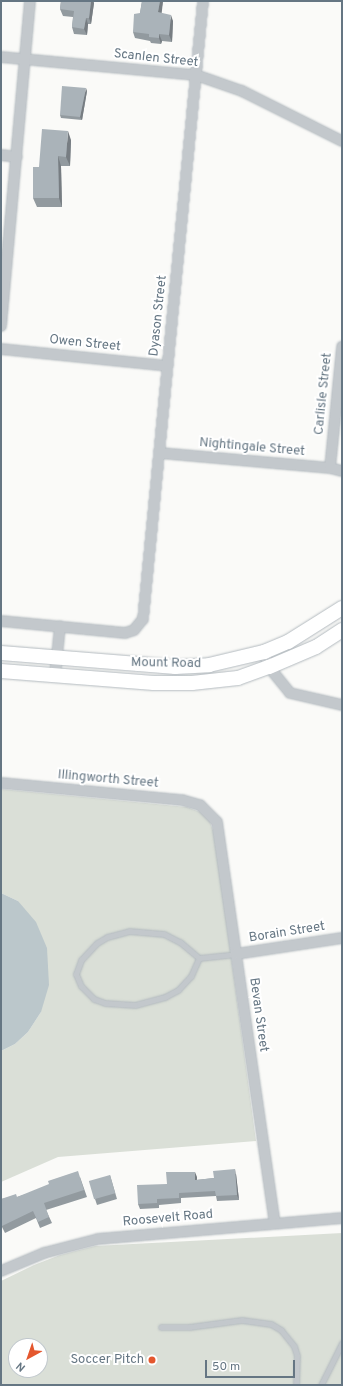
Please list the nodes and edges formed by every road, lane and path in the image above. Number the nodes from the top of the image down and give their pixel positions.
1 (30, 1) edge
2 (203, 1) edge
3 (1, 57) edge
4 (25, 60) junction
5 (196, 75) junction
6 (342, 141) edge
7 (1, 155) edge
8 (17, 157) junction
9 (1, 326) edge
10 (342, 347) edge
11 (1, 349) edge
12 (167, 366) junction
13 (160, 453) junction
14 (330, 468) junction
15 (342, 471) edge
16 (342, 608) edge
17 (1, 620) edge
18 (60, 626) junction
19 (342, 630) edge
20 (264, 652) junction
21 (1, 653) edge
22 (56, 658) junction
23 (269, 667) junction
24 (1, 671) edge
25 (55, 676) junction
26 (342, 705) edge
27 (1, 783) edge
28 (210, 813) joint
29 (342, 938) edge
30 (236, 954) junction
31 (199, 958) junction
32 (342, 1218) edge
33 (275, 1223) junction
34 (1, 1271) edge
35 (161, 1327) dead end
36 (342, 1343) edge
37 (296, 1385) edge
38 (321, 1385) edge

1 - 4 street
2 - 5 street, Dyason Street
3 - 4 street, Scanlen Street
4 - 5 street, Scanlen Street
4 - 8 street
5 - 6 street, Scanlen Street
5 - 12 street, Dyason Street
7 - 8 street
8 - 9 street
10 - 14 street, Carlisle Street
11 - 12 street, Owen Street
12 - 13 street, Dyason Street
13 - 14 street, Nightingale Street
13 - 18 street, Dyason Street
14 - 15 street, Nightingale Street
16 - 20 main road, Mount Road
17 - 18 street
18 - 22 street
19 - 23 main road, Mount Road
20 - 22 main road, Mount Road
20 - 23 street
21 - 22 main road, Mount Road
22 - 25 street
23 - 25 main road, Mount Road
23 - 26 street
24 - 25 main road, Mount Road
27 - 28 street, Illingworth Street
28 - 30 street, Bevan Street
29 - 30 street, Borain Street
30 - 31 lane
30 - 33 street, Bevan Street
31 - 31 lane
32 - 33 street, Roosevelt Road
33 - 34 street, Roosevelt Road
35 - 37 lane
36 - 38 lane

